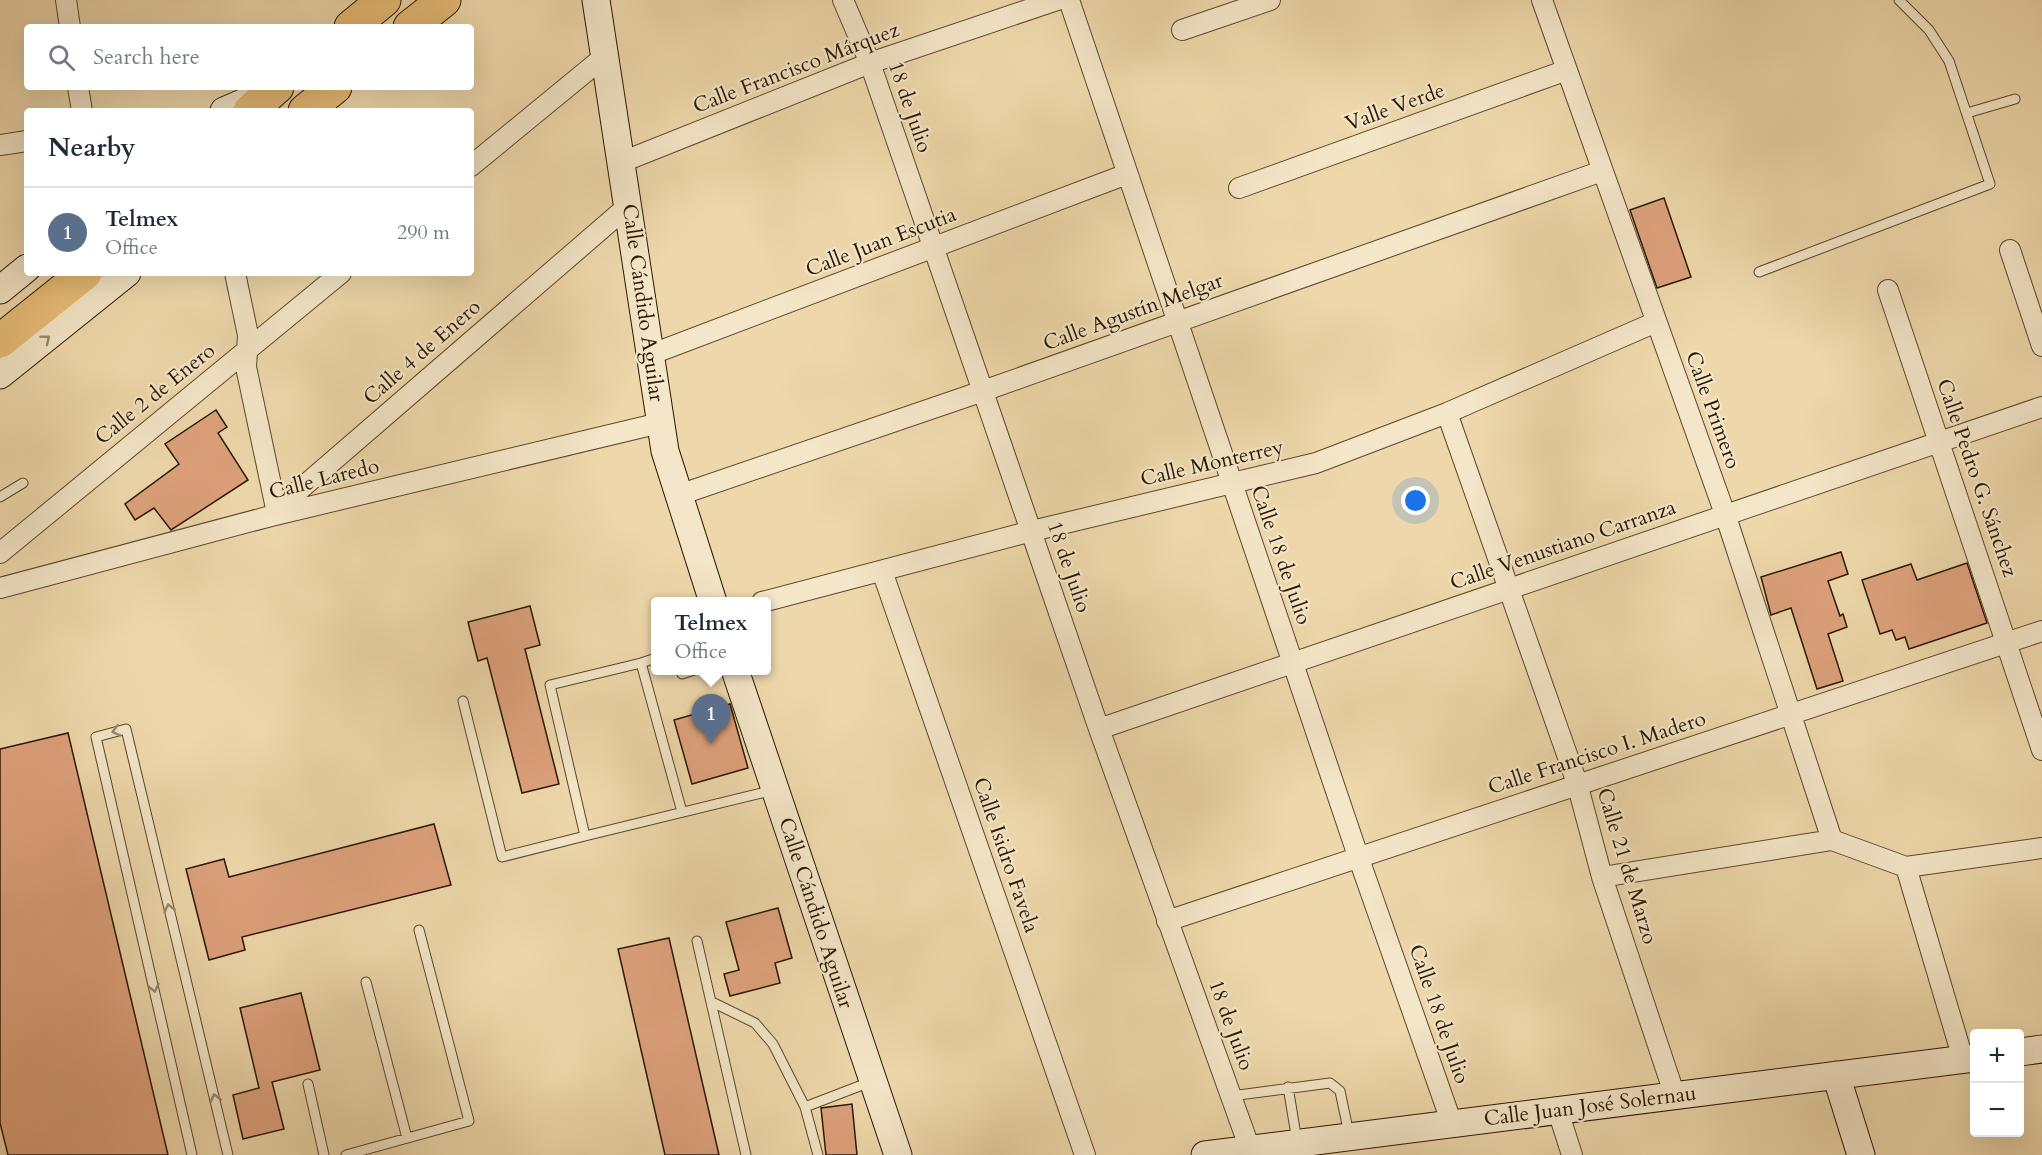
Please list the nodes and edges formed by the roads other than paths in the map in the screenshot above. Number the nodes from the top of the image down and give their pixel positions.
1 (66, 0) edge
2 (384, 0) edge
3 (444, 0) edge
4 (596, 0) edge
5 (843, 0) edge
6 (1057, 0) edge
7 (1069, 0) edge
8 (1270, 0) edge
9 (1542, 0) edge
10 (1899, 0) edge
11 (70, 24) edge
12 (355, 24) edge
13 (414, 24) edge
14 (1182, 30) dead end
15 (605, 56) junction
16 (870, 63) junction
17 (1567, 70) junction
18 (78, 90) edge
19 (271, 90) edge
20 (331, 90) edge
21 (2014, 99) dead end
22 (82, 108) edge
23 (232, 108) edge
24 (309, 108) edge
25 (1967, 113) junction
26 (24, 141) edge
27 (0, 145) edge
28 (622, 162) junction
29 (474, 164) edge
30 (1602, 171) junction
31 (1127, 174) junction
32 (1239, 188) dead end
33 (629, 205) junction
34 (933, 248) junction
35 (2010, 250) dead end
36 (24, 270) edge
37 (1759, 272) dead end
38 (46, 276) edge
39 (81, 276) edge
40 (123, 276) edge
41 (236, 276) edge
42 (337, 276) edge
43 (0, 290) edge
44 (1888, 290) dead end
45 (0, 313) edge
46 (1179, 321) junction
47 (1656, 322) junction
48 (0, 341) edge
49 (2042, 346) edge
50 (246, 351) junction
51 (652, 354) junction
52 (0, 375) edge
53 (983, 392) junction
54 (2042, 407) edge
55 (1447, 413) junction
56 (660, 423) junction
57 (1940, 444) junction
58 (1231, 482) junction
59 (23, 483) dead end
60 (679, 495) junction
61 (0, 497) edge
62 (1725, 514) junction
63 (274, 515) junction
64 (1032, 531) junction
65 (0, 553) edge
66 (882, 571) junction
67 (0, 588) edge
68 (1510, 589) junction
69 (711, 597) edge
70 (771, 600) edge
71 (2042, 631) edge
72 (2007, 643) junction
73 (651, 660) edge
74 (641, 663) junction
75 (1292, 664) junction
76 (737, 675) edge
77 (463, 701) dead end
78 (1790, 717) junction
79 (1099, 729) junction
80 (2042, 750) edge
81 (1576, 783) junction
82 (776, 790) junction
83 (682, 812) junction
84 (585, 836) junction
85 (1832, 840) junction
86 (2042, 848) edge
87 (1358, 856) junction
88 (1906, 867) junction
89 (1602, 877) junction
90 (1167, 921) junction
91 (419, 930) dead end
92 (697, 941) dead end
93 (366, 982) dead end
94 (712, 1002) junction
95 (2042, 1049) edge
96 (2024, 1051) edge
97 (1969, 1059) edge
98 (1836, 1075) junction
99 (873, 1081) junction
100 (308, 1084) dead end
101 (1288, 1087) junction
102 (1675, 1095) junction
103 (1231, 1096) junction
104 (805, 1107) junction
105 (1558, 1110) junction
106 (1452, 1124) junction
107 (1350, 1136) junction
108 (407, 1138) junction
109 (1288, 1148) edge
110 (1250, 1149) junction
111 (192, 1155) edge
112 (228, 1155) edge
113 (324, 1155) edge
114 (346, 1155) edge
115 (746, 1155) edge
116 (818, 1155) edge
117 (898, 1155) edge
118 (1085, 1155) edge
119 (1205, 1155) edge
120 (1572, 1155) edge
121 (1861, 1155) edge

1 - 11 street
2 - 12 highway
3 - 13 highway
4 - 15 street, Calle Cándido Aguilar
5 - 16 street, 18 de Julio
6 - 16 street, Calle Francisco Márquez
7 - 31 street, Calle 18 de Julio
8 - 14 street
9 - 17 street, Calle Primero
10 - 25 lane
15 - 28 street, Calle Cándido Aguilar
15 - 29 street
16 - 28 street, Calle Francisco Márquez
16 - 34 street, 18 de Julio
17 - 30 street, Calle Primero
17 - 32 street, Valle Verde
18 - 22 street
19 - 23 highway
20 - 24 highway
21 - 25 lane
25 - 37 lane
26 - 27 street
28 - 33 street, Calle Cándido Aguilar
30 - 46 street, Calle Agustín Melgar
30 - 47 street, Calle Primero
31 - 34 street, Calle Juan Escutia
31 - 46 street, Calle 18 de Julio
33 - 51 street, Calle Cándido Aguilar
33 - 63 street, Calle 4 de Enero
34 - 51 street, Calle Juan Escutia
34 - 53 street, 18 de Julio
35 - 49 street
36 - 43 street
38 - 45 highway
39 - 48 highway
52 -> 40 street
41 - 50 street
42 - 50 street, Calle 2 de Enero
44 - 57 street, Calle Pedro G. Sánchez
46 - 53 street, Calle Agustín Melgar
46 - 58 street, Calle 18 de Julio
47 - 55 street, Calle Monterrey
47 - 62 street, Calle Primero
50 - 63 street
50 - 65 street, Calle 2 de Enero
51 - 56 street, Calle Cándido Aguilar
53 - 60 street, Calle Agustín Melgar
53 - 64 street, 18 de Julio
54 - 57 street, Calle Venustiano Carranza
55 - 58 street, Calle Monterrey
55 - 68 street, Calle 21 de Marzo
56 - 60 street, Calle Cándido Aguilar
56 - 63 street, Calle Laredo
57 - 62 street, Calle Venustiano Carranza
57 - 72 street, Calle Pedro G. Sánchez
58 - 64 street, Calle Monterrey
58 - 75 street, Calle 18 de Julio
59 - 61 lane
60 - 69 street, Calle Cándido Aguilar
62 - 68 street, Calle Venustiano Carranza
62 - 78 street, Calle Primero
63 - 67 street, Calle Laredo
64 - 66 street, Calle Monterrey
64 - 79 street, 18 de Julio
66 - 70 street, Calle Monterrey
66 - 118 street, Calle Isidro Favela
68 - 75 street, Calle Venustiano Carranza
68 - 81 street, Calle 21 de Marzo
71 - 72 street, Calle Francisco I. Madero
72 - 78 street, Calle Francisco I. Madero
72 - 80 street, Calle Pedro G. Sánchez
73 - 74 lane
74 - 83 lane
74 - 84 lane
75 - 79 street, Calle Venustiano Carranza
75 - 87 street, Calle 18 de Julio
76 - 82 street, Calle Cándido Aguilar
77 - 84 lane
78 - 81 street, Calle Francisco I. Madero
78 - 85 street, Calle Primero
79 - 90 street, 18 de Julio
81 - 87 street, Calle Francisco I. Madero
81 - 89 street, Calle 21 de Marzo
82 - 83 lane
82 - 99 street, Calle Cándido Aguilar
83 - 84 lane
85 - 88 street
85 - 89 street
86 - 88 street
87 - 90 street, Calle Francisco I. Madero
87 - 106 street, Calle 18 de Julio
88 - 97 street
89 - 102 street, Calle 21 de Marzo
90 - 103 street, 18 de Julio
91 - 108 lane
92 - 94 lane
93 - 108 lane
94 - 104 lane
94 - 115 lane
95 - 96 street
97 - 98 street, Calle Juan José Solernau
98 - 102 street, Calle Juan José Solernau
98 - 121 street
99 - 104 lane
99 - 117 street, Calle Cándido Aguilar
100 - 113 lane
101 - 103 lane
101 - 107 lane
101 - 109 lane
102 - 105 street, Calle Juan José Solernau
103 - 110 street, 18 de Julio
104 - 116 lane
105 - 106 street, Calle Juan José Solernau
105 - 120 street
106 - 107 street, Calle Juan José Solernau
107 - 109 street, Calle Juan José Solernau
108 - 114 lane
109 - 110 street, Calle Juan José Solernau
110 - 119 street, Calle Juan José Solernau
112 -> 111 lane

